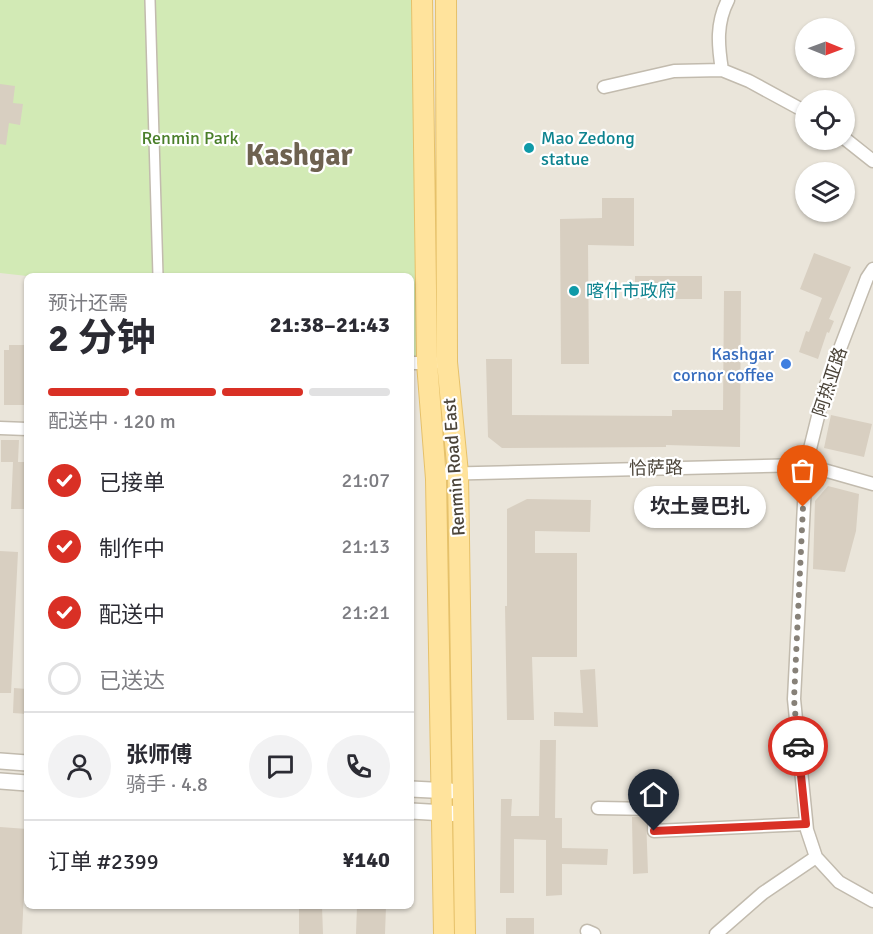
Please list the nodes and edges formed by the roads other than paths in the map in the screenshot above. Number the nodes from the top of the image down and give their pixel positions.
1 (150, 0) edge
2 (422, 0) edge
3 (446, 0) edge
4 (728, 0) edge
5 (722, 70) junction
6 (604, 87) dead end
7 (795, 106) edge
8 (855, 146) edge
9 (873, 160) edge
10 (873, 269) edge
11 (158, 273) edge
12 (428, 363) edge
13 (0, 428) edge
14 (24, 429) edge
15 (806, 465) junction
16 (458, 473) junction
17 (435, 474) junction
18 (873, 484) edge
19 (0, 761) edge
20 (24, 763) edge
21 (0, 781) edge
22 (24, 783) edge
23 (414, 789) edge
24 (441, 791) junction
25 (463, 792) junction
26 (598, 808) dead end
27 (414, 810) edge
28 (442, 813) junction
29 (463, 814) junction
30 (806, 824) junction
31 (816, 857) junction
32 (873, 901) edge
33 (444, 934) edge
34 (465, 934) edge
35 (716, 934) edge

1 - 11 street
2 - 12 main road, Renmin Road East
3 - 12 main road, Renmin Road East
4 - 5 street
5 - 6 street
5 - 7 street
8 - 9 street
10 - 15 street, 阿热亚路
12 - 16 main road, Renmin Road East
12 - 17 main road, Renmin Road East
13 - 14 street
15 - 16 street, 恰萨路
15 - 18 street, 恰萨路
15 - 30 street, 阿热亚路
16 - 17 street, 恰萨路
16 - 25 main road, Renmin Road East
17 - 24 main road, Renmin Road East
19 - 20 street
21 - 22 street
23 - 24 street
24 - 25 street
24 - 28 main road, Renmin Road East
25 - 29 main road, Renmin Road East
26 - 30 street
27 - 28 street
28 - 29 street
28 - 33 main road, Renmin Road East
29 - 34 main road, Renmin Road East
30 - 31 street, 阿热亚路
31 - 32 street, 阿热亚路
31 - 35 street

